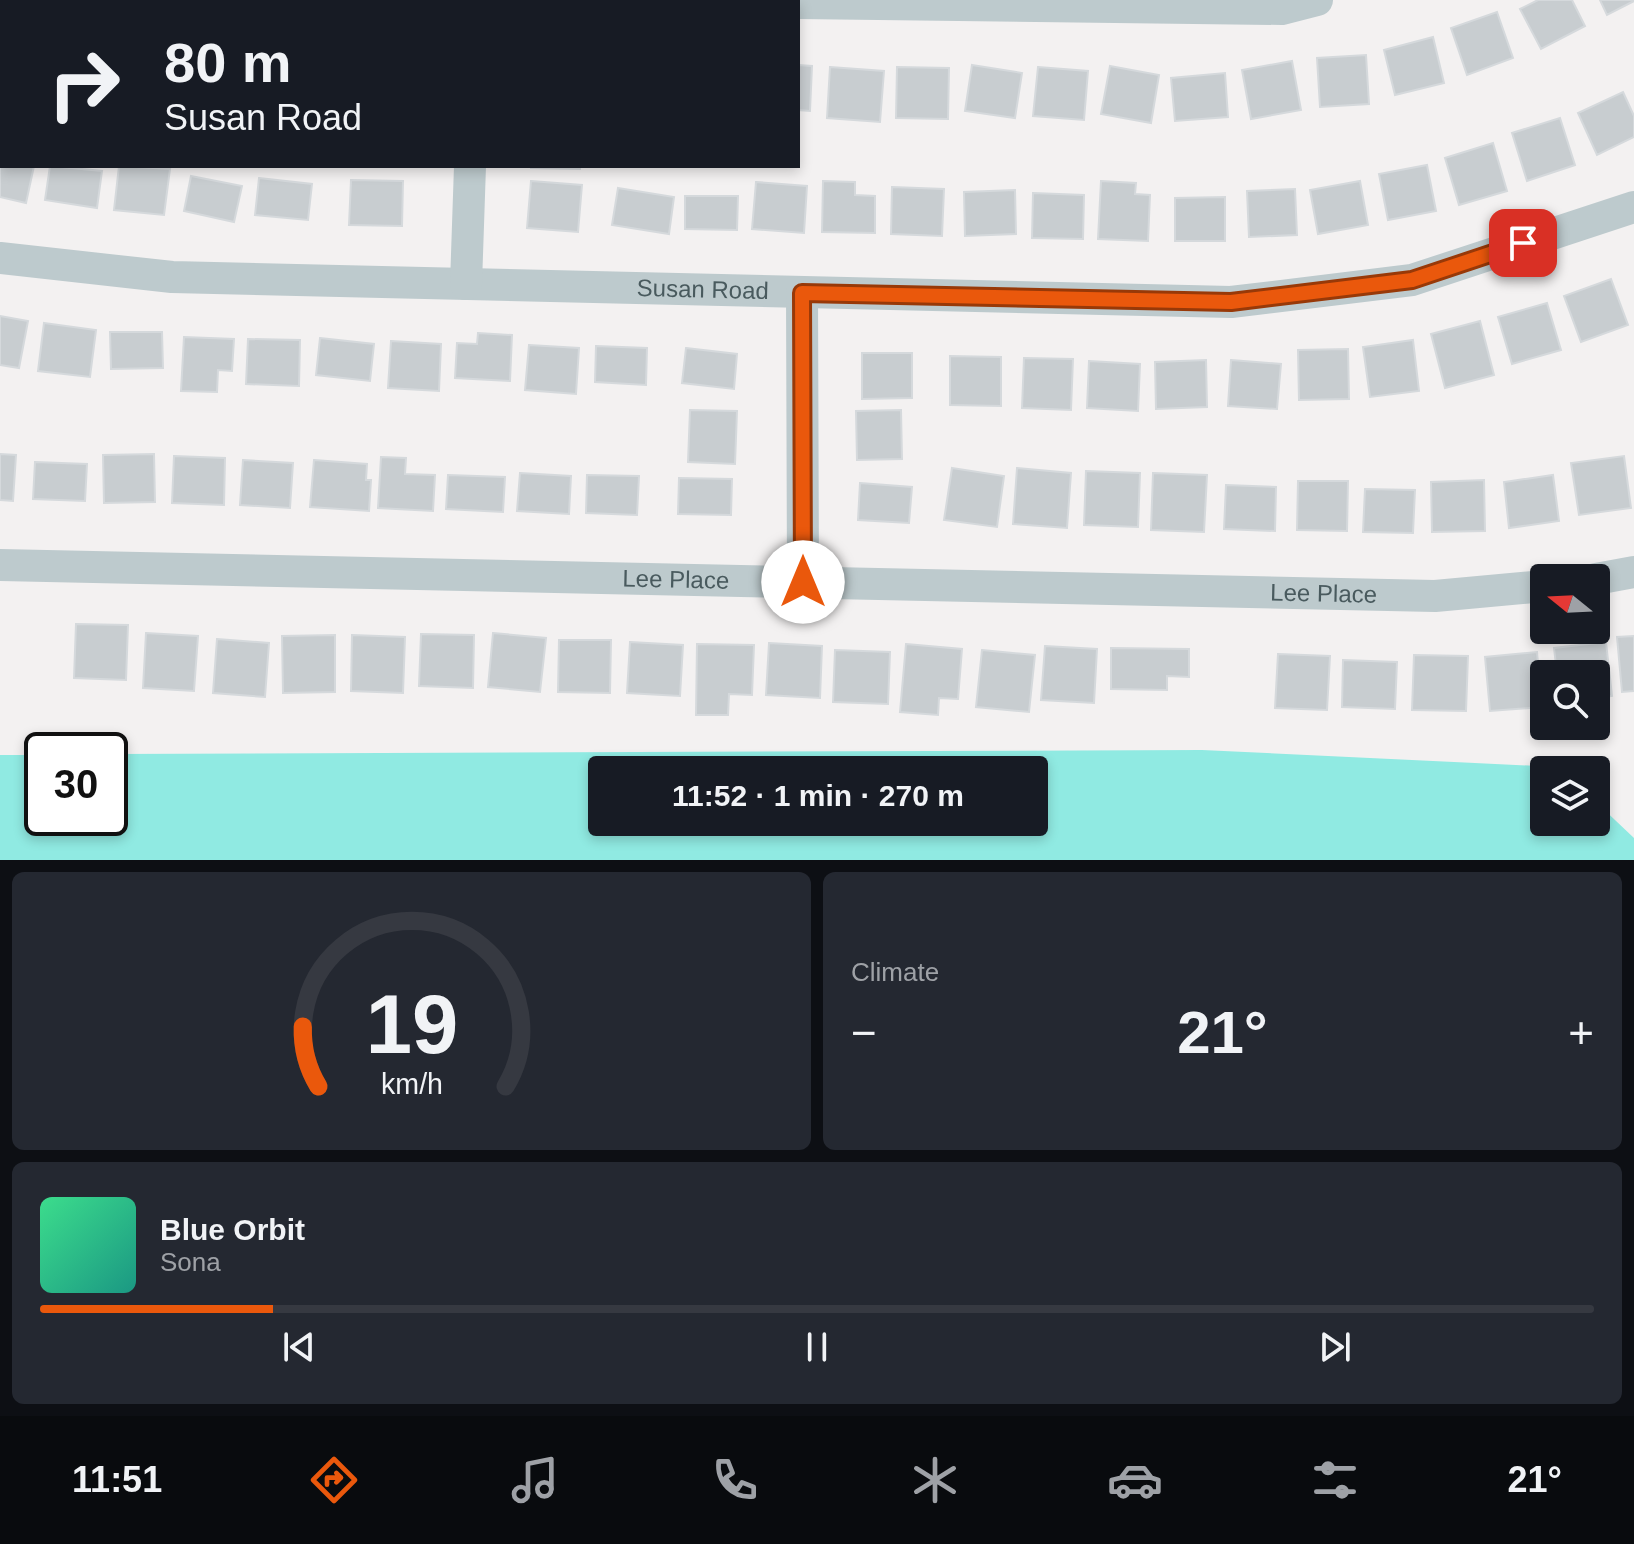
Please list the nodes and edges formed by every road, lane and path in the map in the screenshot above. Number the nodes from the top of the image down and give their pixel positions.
1 (1317, 0) edge
2 (800, 3) edge
3 (470, 168) edge
4 (1634, 207) edge
5 (0, 258) edge
6 (466, 284) junction
7 (802, 293) junction
8 (0, 565) edge
9 (1634, 572) edge
10 (1610, 576) edge
11 (803, 582) junction
12 (1530, 587) edge

1 - 2 street
3 - 6 street
4 - 7 street, Susan Road
5 - 6 street, Susan Road
6 - 7 street, Susan Road
7 - 11 street
8 - 11 street, Lee Place
9 - 10 street
11 - 12 street, Lee Place

